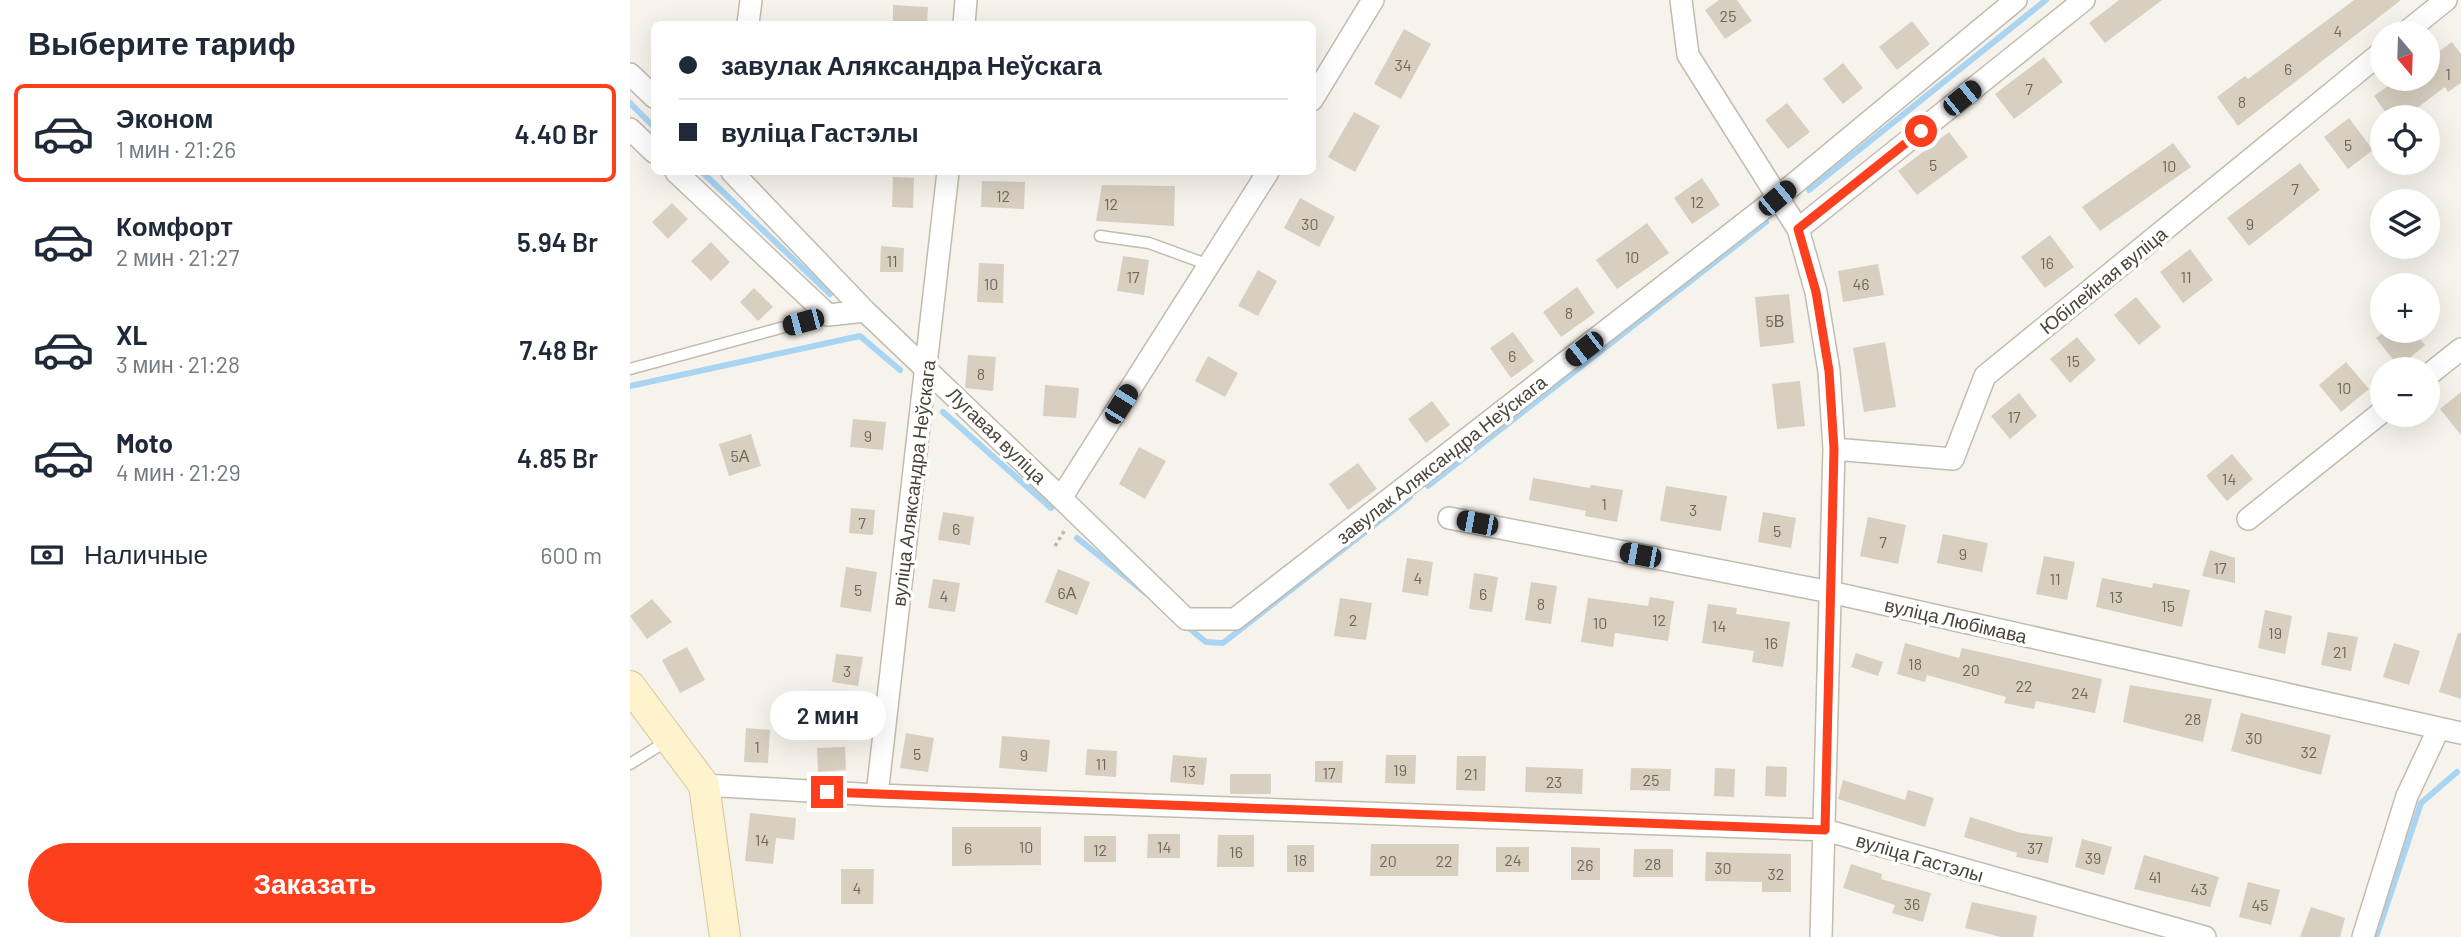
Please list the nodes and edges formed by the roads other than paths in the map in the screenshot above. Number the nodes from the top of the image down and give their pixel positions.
1 (751, 0) edge
2 (966, 0) edge
3 (1373, 0) edge
4 (1681, 0) edge
5 (2016, 0) edge
6 (2084, 0) edge
7 (2446, 0) edge
8 (748, 21) edge
9 (964, 21) edge
10 (2420, 21) edge
11 (2370, 62) edge
12 (630, 74) edge
13 (1316, 93) edge
14 (651, 94) edge
15 (630, 129) edge
16 (651, 149) edge
17 (679, 175) edge
18 (735, 175) edge
19 (948, 175) edge
20 (1266, 175) edge
21 (1777, 198) junction
22 (1798, 229) junction
23 (1100, 236) dead end
24 (1209, 265) junction
25 (865, 311) junction
26 (828, 315) junction
27 (2461, 349) edge
28 (2440, 366) edge
29 (926, 367) junction
30 (630, 369) edge
31 (2370, 422) edge
32 (1834, 449) junction
33 (1062, 498) junction
34 (1449, 518) dead end
35 (2248, 519) dead end
36 (1830, 592) junction
37 (630, 686) edge
38 (2439, 728) junction
39 (2461, 733) edge
40 (670, 739) junction
41 (630, 764) edge
42 (704, 785) junction
43 (877, 795) junction
44 (1825, 830) junction
45 (724, 937) edge
46 (1821, 937) edge
47 (2205, 937) edge
48 (2363, 937) edge

1 - 8 street
2 - 9 street
3 - 13 street
4 - 21 street
5 - 21 street, завулак Аляксандра Неўскага
6 - 22 street
7 - 10 street
11 - 32 street, Юбілейная вуліца
12 - 14 street
15 - 16 street
17 - 26 street
18 - 25 street, Лугавая вуліца
19 - 29 street, вуліца Аляксандра Неўскага
20 - 24 street, Лугавая вуліца
21 - 22 street
21 - 33 street, завулак Аляксандра Неўскага
22 - 32 street
23 - 24 lane
24 - 33 street, Лугавая вуліца
25 - 26 street
25 - 29 street, Лугавая вуліца
26 - 30 lane
27 - 28 street
29 - 33 street, Лугавая вуліца
29 - 43 street, вуліца Аляксандра Неўскага
31 - 35 street
32 - 36 street
34 - 36 street, вуліца Любімава
36 - 38 street, вуліца Любімава
36 - 44 street
37 - 40 main road
38 - 39 street, вуліца Любімава
38 - 48 street
40 - 41 lane
40 - 42 main road
42 - 43 street, вуліца Гастэлы
42 - 45 main road
43 - 44 street, вуліца Гастэлы
44 - 46 street
44 - 47 street, вуліца Гастэлы

